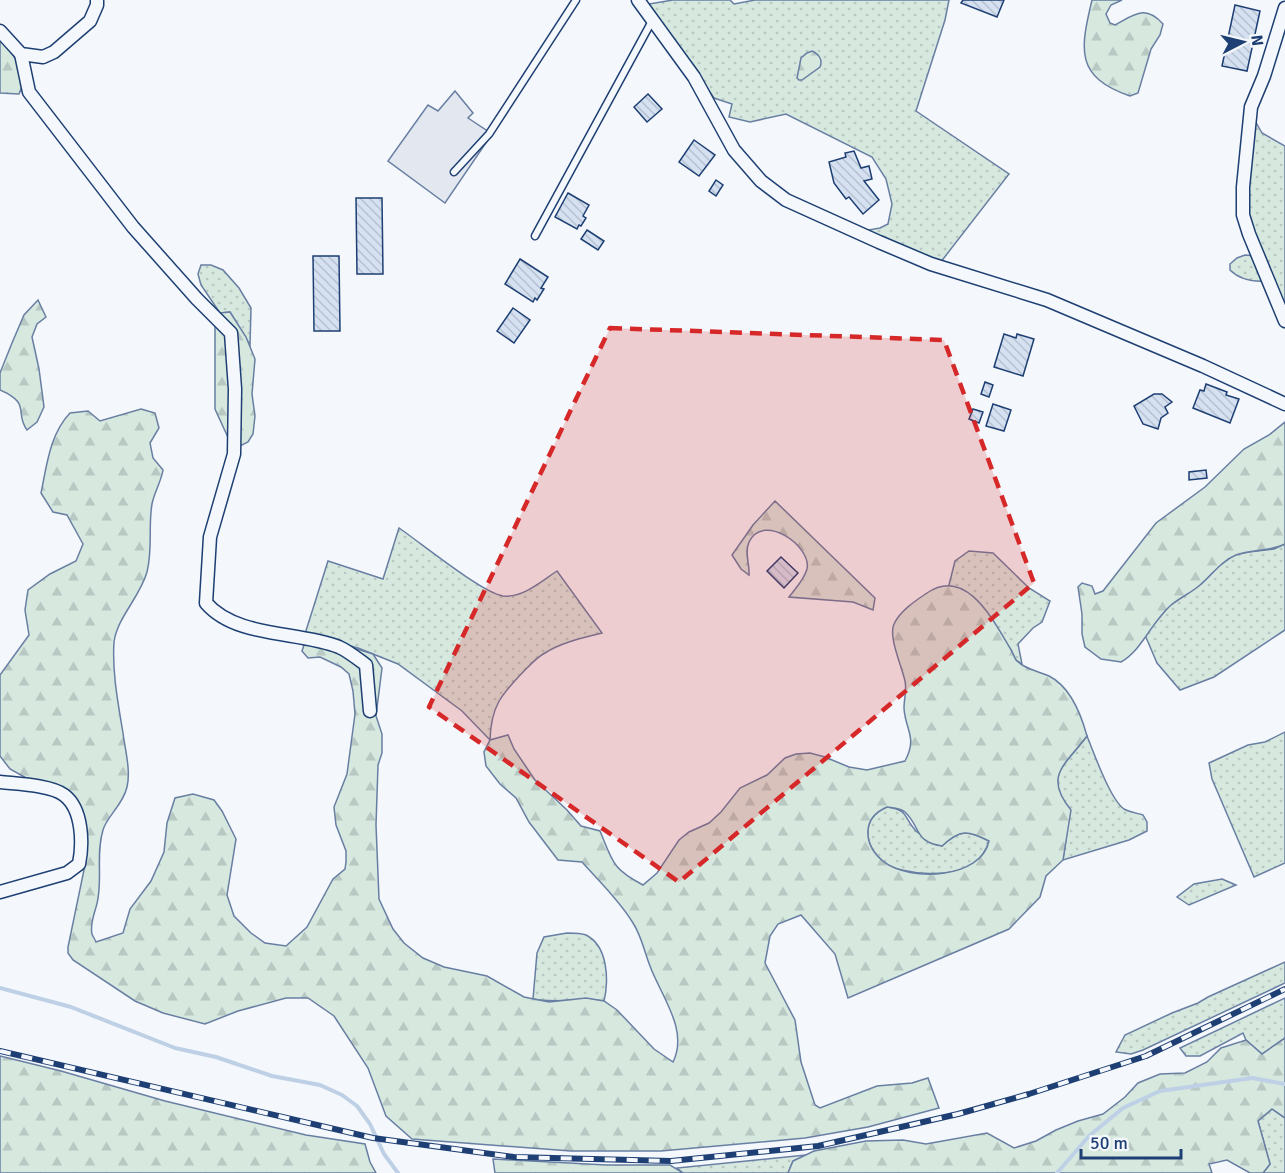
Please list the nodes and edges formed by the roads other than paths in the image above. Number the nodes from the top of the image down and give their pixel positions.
1 (97, 0) edge
2 (576, 0) edge
3 (638, 0) edge
4 (1285, 8) edge
5 (652, 20) junction
6 (0, 31) edge
7 (21, 54) junction
8 (454, 172) dead end
9 (535, 236) dead end
10 (1285, 321) edge
11 (1285, 404) edge
12 (370, 711) dead end
13 (0, 782) edge
14 (0, 892) edge

1 - 7 street
2 - 8 lane
3 - 5 street
4 - 10 street
5 - 9 lane
5 - 11 street
6 - 7 street
7 - 12 street
13 - 14 street

